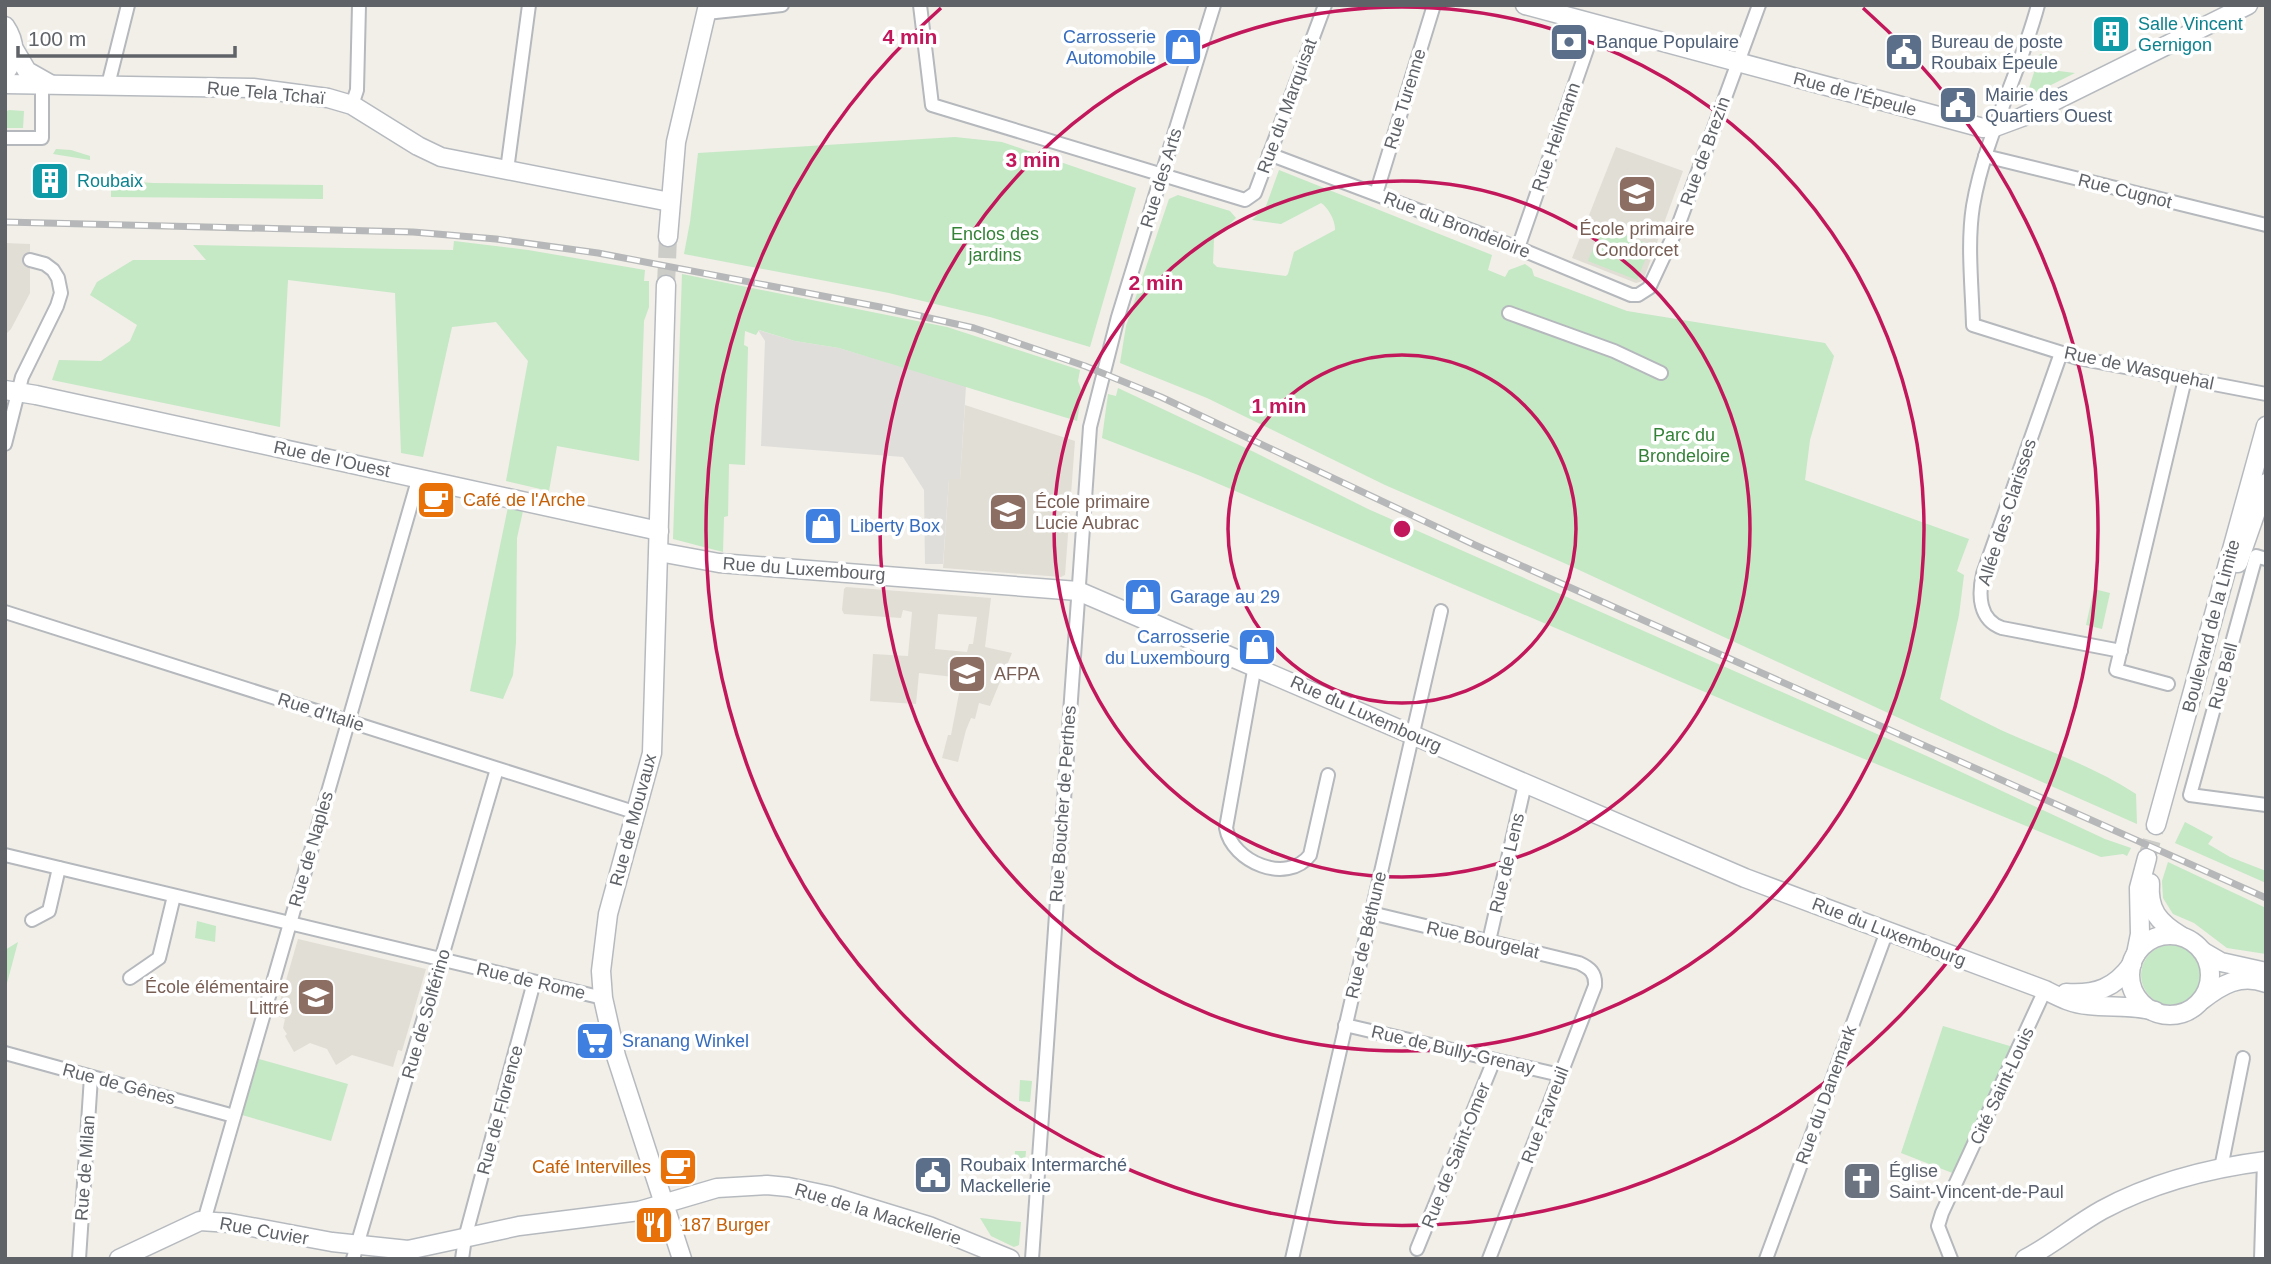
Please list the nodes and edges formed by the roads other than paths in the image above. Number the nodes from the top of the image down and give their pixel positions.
1 (128, 5) edge
2 (359, 5) edge
3 (529, 5) edge
4 (782, 5) edge
5 (920, 5) edge
6 (1214, 5) edge
7 (1325, 5) edge
8 (1434, 5) edge
9 (1759, 5) edge
10 (2038, 5) edge
11 (2248, 5) edge
12 (1532, 6) edge
13 (707, 9) edge
14 (5, 26) edge
15 (1595, 26) junction
16 (14, 49) junction
17 (1738, 63) junction
18 (5, 73) edge
19 (5, 84) edge
20 (46, 84) junction
21 (108, 85) junction
22 (352, 105) junction
23 (1995, 127) junction
24 (5, 138) edge
25 (1269, 154) junction
26 (1985, 156) junction
27 (507, 170) junction
28 (1162, 174) junction
29 (1376, 194) junction
30 (670, 202) junction
31 (2266, 225) edge
32 (668, 237) tunnel mouth
33 (1518, 248) junction
34 (30, 260) dead end
35 (666, 285) tunnel mouth
36 (1643, 293) joint
37 (1509, 313) dead end
38 (1109, 351) joint
39 (2061, 353) junction
40 (1661, 373) dead end
41 (2185, 379) junction
42 (12, 391) edge
43 (2266, 394) edge
44 (2266, 426) edge
45 (5, 444) edge
46 (419, 477) junction
47 (2266, 483) edge
48 (659, 531) junction
49 (659, 552) junction
50 (2261, 558) edge
51 (1078, 591) junction
52 (1441, 611) dead end
53 (5, 612) edge
54 (2121, 651) junction
55 (1255, 665) junction
56 (2168, 684) dead end
57 (348, 721) junction
58 (1412, 734) junction
59 (497, 769) junction
60 (1328, 775) dead end
61 (1524, 784) junction
62 (2266, 805) edge
63 (637, 813) junction
64 (5, 855) edge
65 (59, 868) junction
66 (174, 896) junction
67 (1371, 913) junction
68 (32, 920) dead end
69 (289, 924) junction
70 (1887, 931) junction
71 (2184, 937) junction
72 (1489, 941) junction
73 (2202, 951) junction
74 (443, 955) junction
75 (2134, 960) junction
76 (1592, 971) joint
77 (2266, 972) edge
78 (131, 978) dead end
79 (534, 982) junction
80 (2266, 983) edge
81 (2045, 990) junction
82 (603, 998) junction
83 (2199, 1003) junction
84 (2155, 1011) junction
85 (1345, 1026) junction
86 (5, 1053) edge
87 (2243, 1058) dead end
88 (1494, 1060) junction
89 (1560, 1075) junction
90 (91, 1077) junction
91 (234, 1116) junction
92 (2265, 1161) edge
93 (2221, 1168) junction
94 (664, 1203) junction
95 (204, 1221) junction
96 (465, 1238) junction
97 (1417, 1249) dead end
98 (355, 1252) edge
99 (1000, 1256) edge
100 (2033, 1257) edge
101 (79, 1259) edge
102 (118, 1259) edge
103 (462, 1259) edge
104 (682, 1259) edge
105 (1032, 1259) edge
106 (1292, 1259) edge
107 (1489, 1259) edge
108 (1766, 1259) edge
109 (1951, 1259) edge
110 (2261, 1259) edge

1 - 21 street
2 - 22 street
3 - 27 street
4 - 13 street
5 - 28 street
6 - 28 street, Rue des Arts
7 - 25 street, Rue du Marquisat
8 - 29 street, Rue Turenne
9 - 17 street, Rue de Brezin
10 - 23 street
11 - 23 main road, Rue de l'Épeule
12 - 15 main road, Rue de l'Épeule
13 - 30 main road
14 - 16 main road
15 - 17 main road, Rue de l'Épeule
15 - 33 street, Rue Heilmann
16 - 18 main road
16 - 20 main road
17 - 23 main road, Rue de l'Épeule
17 - 36 street, Rue de Brezin
19 - 20 main road, Rue Tela Tchaï
20 - 21 main road, Rue Tela Tchaï
20 - 24 street
21 - 22 main road, Rue Tela Tchaï
22 - 27 main road, Rue Tela Tchaï
23 - 26 street
25 - 28 street, Rue du Marquisat
25 - 29 street, Rue du Brondeloire
26 - 31 street, Rue Cugnot
26 - 39 street, Rue de Wasquehal
27 - 30 main road, Rue Tela Tchaï
28 - 38 street, Rue des Arts
29 - 33 street, Rue du Brondeloire
30 - 32 main road
33 - 36 street, Rue du Brondeloire
34 - 42 street
35 - 48 main road, Rue de Mouvaux
37 - 40 street
38 - 51 street, Rue Boucher de Perthes
39 - 41 street, Rue de Wasquehal
39 - 54 street, Allée des Clarisses
41 - 43 street, Rue de Wasquehal
41 - 54 street
42 - 45 street
42 - 46 main road, Rue de l'Ouest
44 - 47 main road, Boulevard de la Limite
46 - 48 main road, Rue de l'Ouest
46 - 57 street, Rue de Naples
48 - 49 main road, Rue de Mouvaux
49 - 51 main road, Rue du Luxembourg
49 - 63 main road, Rue de Mouvaux
50 - 62 street, Rue Bell
51 - 55 main road, Rue du Luxembourg
51 - 105 street, Rue Boucher de Perthes
52 - 58 street, Rue de Béthune
53 - 57 street, Rue d'Italie
54 - 56 street
55 - 58 main road, Rue du Luxembourg
55 - 60 street
57 - 59 street, Rue d'Italie
57 - 69 street, Rue de Naples
58 - 61 main road, Rue du Luxembourg
58 - 67 street, Rue de Béthune
59 - 63 street, Rue d'Italie
59 - 74 street, Rue de Solférino
61 - 70 main road, Rue du Luxembourg
61 - 72 street, Rue de Lens
63 - 82 main road, Rue de Mouvaux
64 - 65 street, Rue de Rome
65 - 66 street, Rue de Rome
65 - 68 street
66 - 69 street, Rue de Rome
66 - 78 street
67 - 72 street, Rue Bourgelat
67 - 85 street, Rue de Béthune
69 - 74 street, Rue de Rome
69 - 91 street, Rue de Naples
70 - 81 main road, Rue du Luxembourg
70 - 108 street, Rue du Danemark
71 - 73 main road
71 - 75 main road
71 - 75 main road
72 - 76 street, Rue Bourgelat
73 - 77 main road
73 - 83 main road
74 - 79 street, Rue de Rome
74 - 98 street, Rue de Solférino
75 - 81 main road, Rue du Luxembourg
75 - 84 main road
76 - 89 street, Rue Favreuil
79 - 82 street, Rue de Rome
79 - 96 street, Rue de Florence
80 - 83 main road
81 - 84 main road, Rue du Luxembourg
81 - 109 street, Cité Saint-Louis
82 - 94 main road, Rue de Mouvaux
83 - 84 main road
85 - 88 street, Rue de Bully-Grenay
85 - 106 street, Rue de Béthune
86 - 90 street, Rue de Gênes
87 - 93 street
88 - 89 street, Rue de Bully-Grenay
88 - 97 street, Rue de Saint-Omer
89 - 107 street, Rue Favreuil
90 - 91 street, Rue de Gênes
90 - 101 street, Rue de Milan
91 - 95 street, Rue de Naples
92 - 93 main road
92 - 110 street
93 - 100 main road
94 - 96 main road, Rue Cuvier
94 - 99 main road, Rue de la Mackellerie
94 - 104 main road, Rue de Mouvaux
95 - 98 main road, Rue Cuvier
95 - 102 main road, Rue Cuvier
96 - 98 main road, Rue Cuvier
96 - 103 street, Rue de Florence

